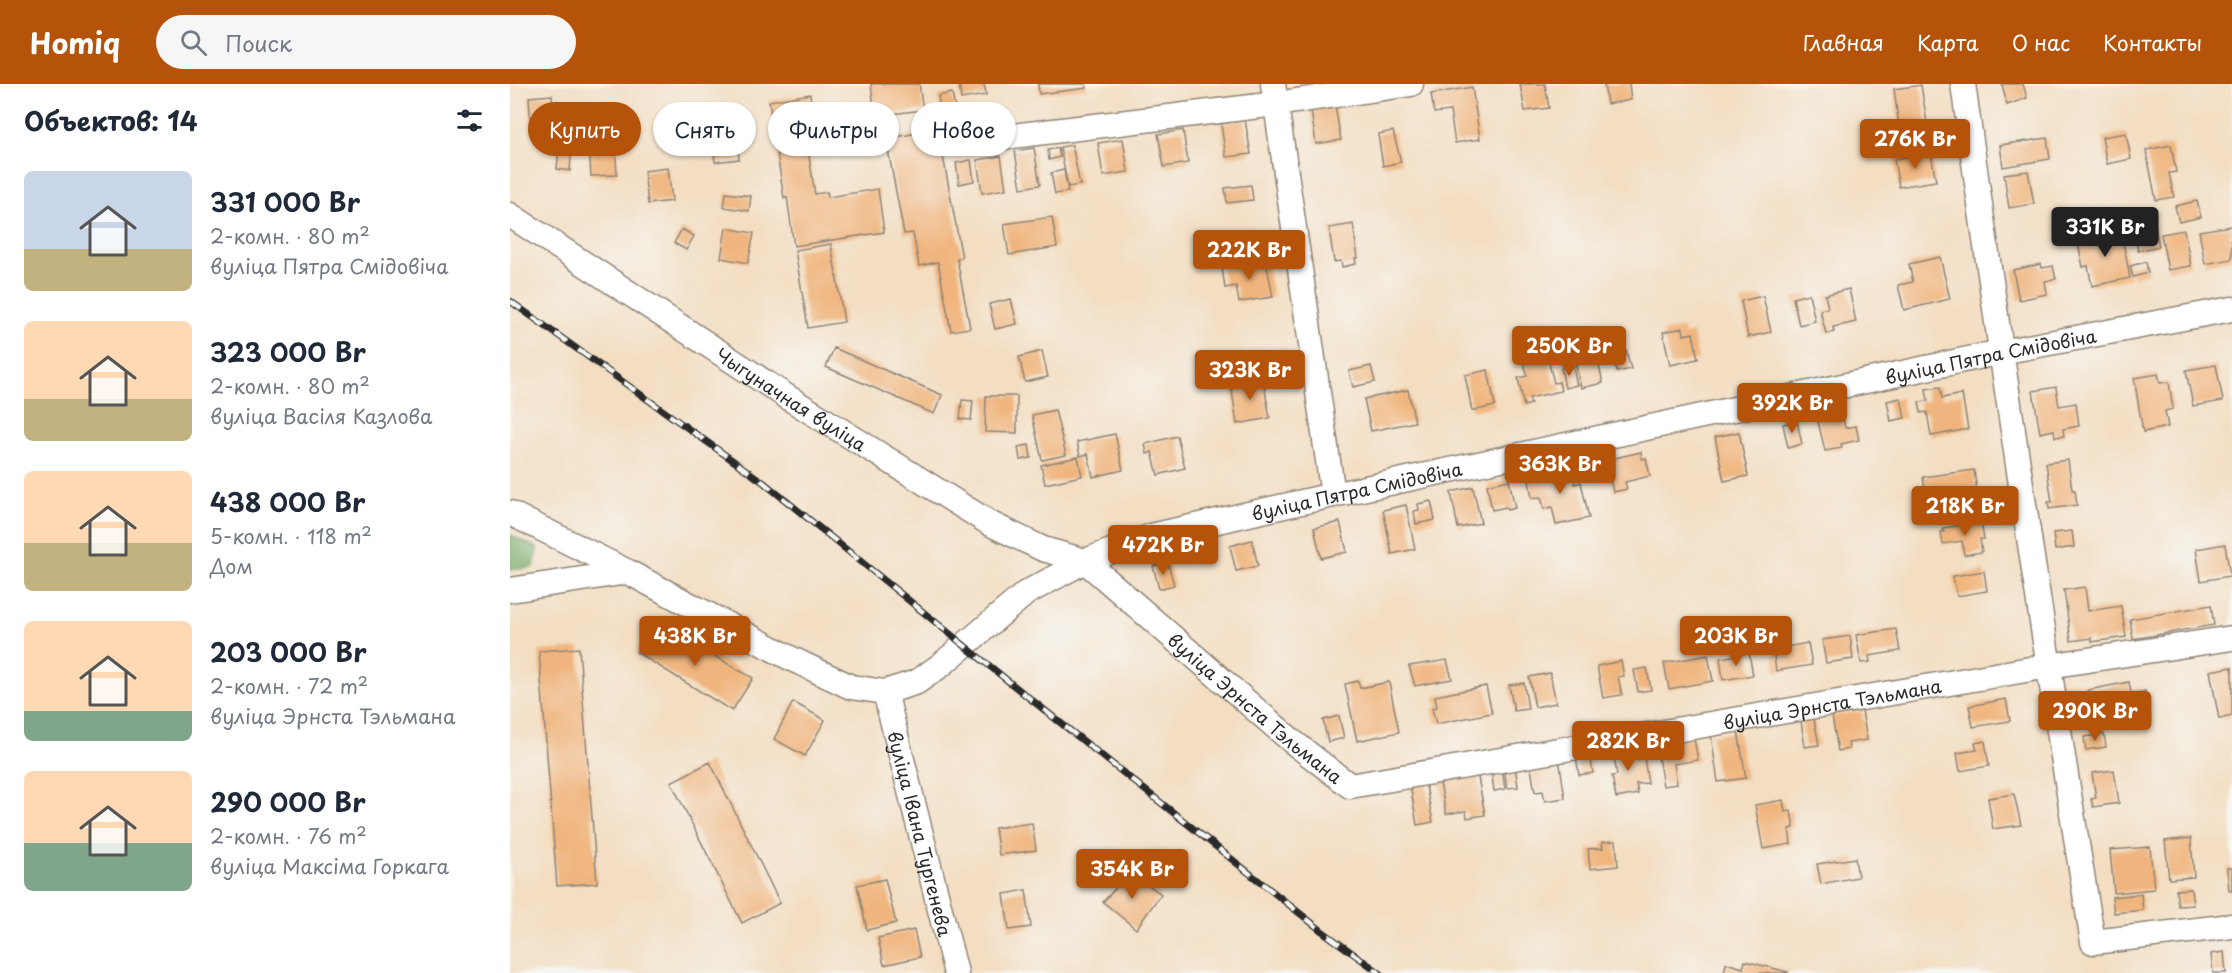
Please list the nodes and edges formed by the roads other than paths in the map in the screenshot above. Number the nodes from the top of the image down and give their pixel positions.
1 (1411, 84) edge
2 (1963, 84) edge
3 (1275, 94) edge
4 (1016, 135) edge
5 (510, 215) edge
6 (2232, 309) edge
7 (2001, 352) junction
8 (1333, 495) junction
9 (510, 513) edge
10 (1085, 561) junction
11 (628, 572) junction
12 (510, 590) edge
13 (2232, 638) edge
14 (2048, 666) junction
15 (885, 692) junction
16 (2232, 926) edge
17 (956, 973) edge

1 - 3 street
2 - 7 street
3 - 4 street
3 - 8 street
5 - 10 street, Чыгуначная вуліца
6 - 7 street, вуліца Пятра Смідовіча
7 - 8 street, вуліца Пятра Смідовіча
7 - 14 street
8 - 10 street, вуліца Пятра Смідовіча
9 - 11 street
10 - 14 street, вуліца Эрнста Тэльмана
10 - 15 street, вуліца Пятра Смідовіча
11 - 12 street
11 - 15 street
13 - 14 street, вуліца Эрнста Тэльмана
14 - 16 street
15 - 17 street, вуліца Івана Тургенева

